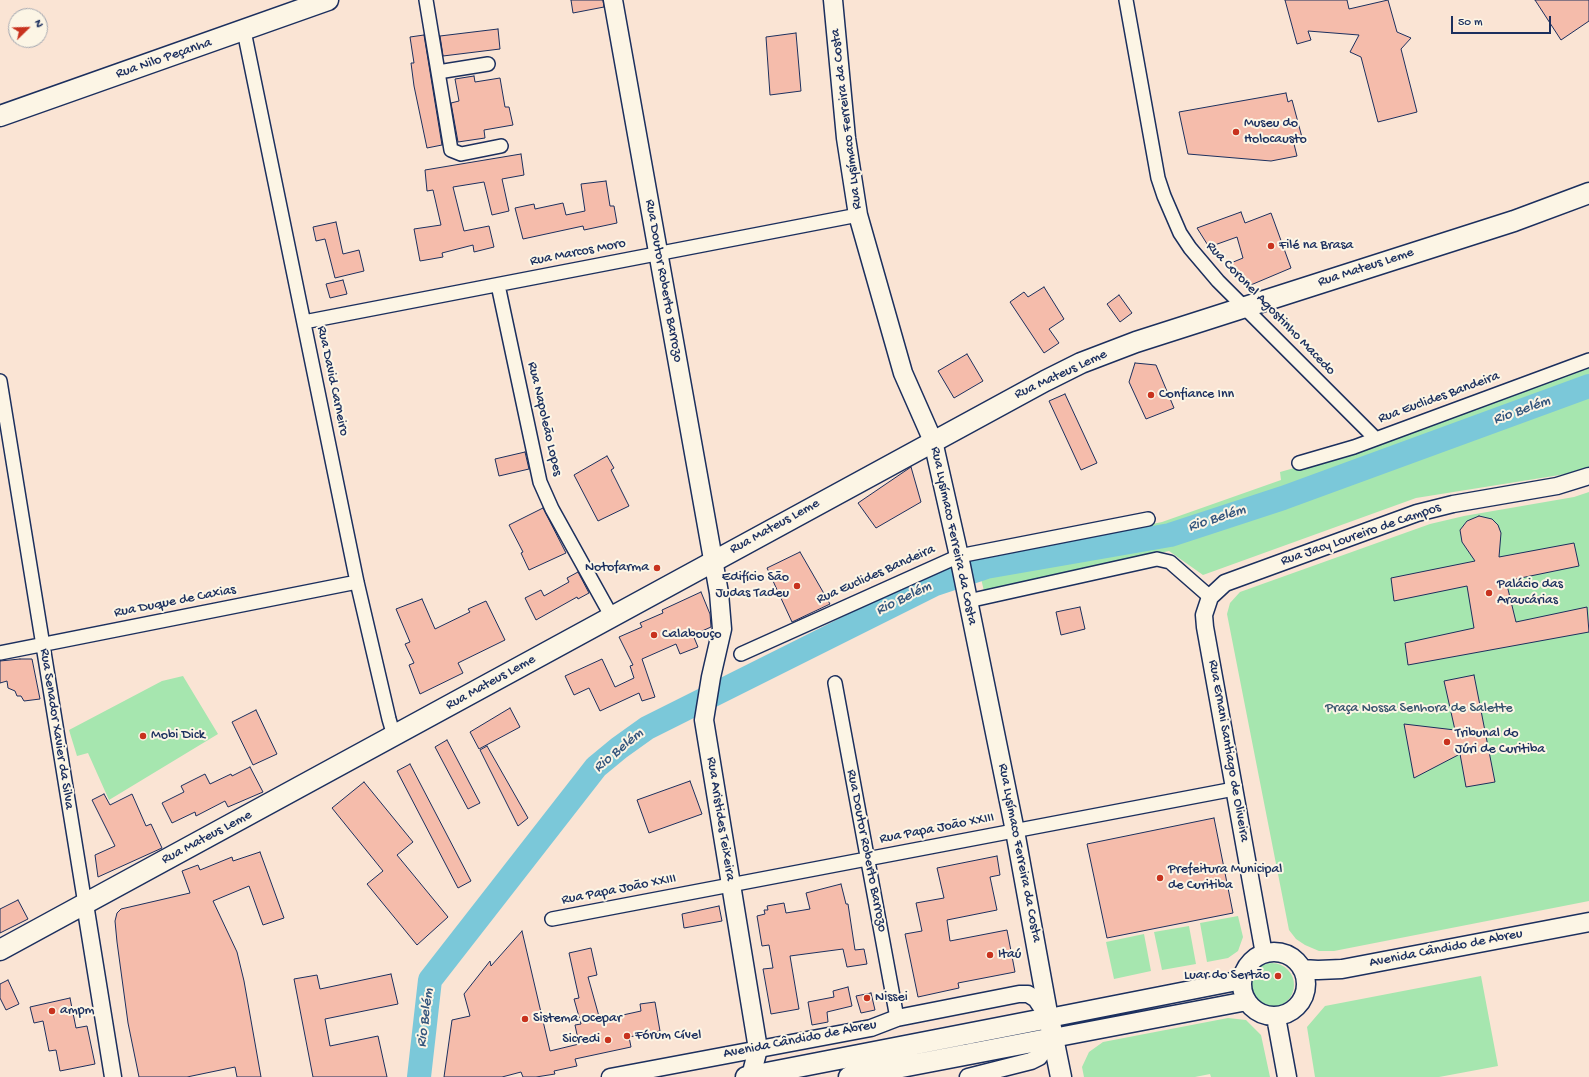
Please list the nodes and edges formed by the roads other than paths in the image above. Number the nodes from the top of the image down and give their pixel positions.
1 (328, 0) edge
2 (426, 0) edge
3 (612, 0) edge
4 (833, 0) edge
5 (1126, 0) edge
6 (244, 31) junction
7 (488, 64) dead end
8 (438, 72) junction
9 (0, 116) edge
10 (501, 146) dead end
11 (1589, 193) edge
12 (858, 215) junction
13 (658, 254) junction
14 (498, 285) junction
15 (1244, 307) junction
16 (304, 322) junction
17 (1589, 360) edge
18 (0, 381) edge
19 (1374, 438) junction
20 (933, 441) junction
21 (1299, 463) dead end
22 (1589, 476) edge
23 (1148, 519) dead end
24 (714, 561) junction
25 (960, 561) junction
26 (357, 582) junction
27 (966, 594) junction
28 (1210, 597) junction
29 (612, 617) junction
30 (43, 644) junction
31 (0, 653) edge
32 (741, 654) dead end
33 (835, 683) dead end
34 (394, 736) junction
35 (1234, 789) junction
36 (1015, 831) junction
37 (867, 859) junction
38 (731, 885) junction
39 (85, 904) junction
40 (552, 919) dead end
41 (1589, 922) edge
42 (0, 950) edge
43 (1264, 954) junction
44 (1302, 968) junction
45 (1242, 980) junction
46 (1247, 1001) junction
47 (1276, 1016) junction
48 (897, 1018) junction
49 (1049, 1018) junction
50 (1053, 1038) junction
51 (758, 1049) junction
52 (113, 1077) edge
53 (610, 1077) edge
54 (749, 1077) edge
55 (849, 1077) edge
56 (968, 1077) edge
57 (1061, 1077) edge
58 (1287, 1077) edge

1 - 6 main road, Rua Nilo Peçanha
2 - 8 street
3 - 13 main road, Rua Doutor Roberto Barrozo
4 - 12 main road, Rua Lysímaco Ferreira da Costa
5 - 15 street, Rua Coronel Agostinho Macedo
6 - 9 main road, Rua Nilo Peçanha
6 - 16 street, Rua David Carneiro
7 - 8 street
8 - 10 street
11 - 15 main road, Rua Mateus Leme
12 - 13 street, Rua Marcos Moro
12 - 20 main road, Rua Lysímaco Ferreira da Costa
13 - 14 street, Rua Marcos Moro
13 - 24 main road, Rua Doutor Roberto Barrozo
14 - 16 street, Rua Marcos Moro
14 - 29 street, Rua Napoleão Lopes
15 - 19 street, Rua Coronel Agostinho Macedo
15 - 20 main road, Rua Mateus Leme
16 - 26 street, Rua David Carneiro
17 - 19 street, Rua Euclides Bandeira
18 - 30 street, Rua Senador Xavier da Silva
19 - 21 street, Rua Euclides Bandeira
20 - 24 main road, Rua Mateus Leme
20 - 25 main road, Rua Lysímaco Ferreira da Costa
22 - 28 street, Rua Jacy Loureiro de Campos
23 - 25 street, Rua Euclides Bandeira
24 - 29 main road, Rua Mateus Leme
24 - 38 main road, Rua Aristides Teixeira
25 - 27 main road, Rua Lysímaco Ferreira da Costa
25 - 32 street, Rua Euclides Bandeira
26 - 30 street, Rua Duque de Caxias
26 - 34 street, Rua David Carneiro
27 - 28 street
27 - 36 main road, Rua Lysímaco Ferreira da Costa
28 - 35 street, Rua Ernani Santiago de Oliveira
29 - 34 main road, Rua Mateus Leme
30 - 31 street, Rua Duque de Caxias
30 - 39 street, Rua Senador Xavier da Silva
33 - 37 street, Rua Doutor Roberto Barrozo
34 - 39 main road, Rua Mateus Leme
35 - 36 street, Rua Papa João XXIII
35 - 43 street, Rua Ernani Santiago de Oliveira
36 - 37 street, Rua Papa João XXIII
36 - 49 main road, Rua Lysímaco Ferreira da Costa
37 - 38 street, Rua Papa João XXIII
37 - 48 street, Rua Doutor Roberto Barrozo
38 - 40 street, Rua Papa João XXIII
38 - 51 main road, Rua Aristides Teixeira
39 - 42 main road, Rua Mateus Leme
39 - 52 street, Rua Senador Xavier da Silva
41 - 44 main road, Avenida Cândido de Abreu
43 - 44 main road
43 - 45 main road
44 - 47 main road
45 - 46 main road
45 - 49 main road, Avenida Cândido de Abreu
46 - 47 main road
46 - 50 main road
47 - 58 main road
48 - 49 street, Avenida Cândido de Abreu
48 - 51 street, Avenida Cândido de Abreu
49 - 50 main road, Rua Lysímaco Ferreira da Costa
49 - 54 main road, Avenida Cândido de Abreu
50 - 55 main road
50 - 56 street
50 - 57 main road, Rua Lysímaco Ferreira da Costa
51 - 53 street, Avenida Cândido de Abreu
51 - 54 main road, Rua Aristides Teixeira

